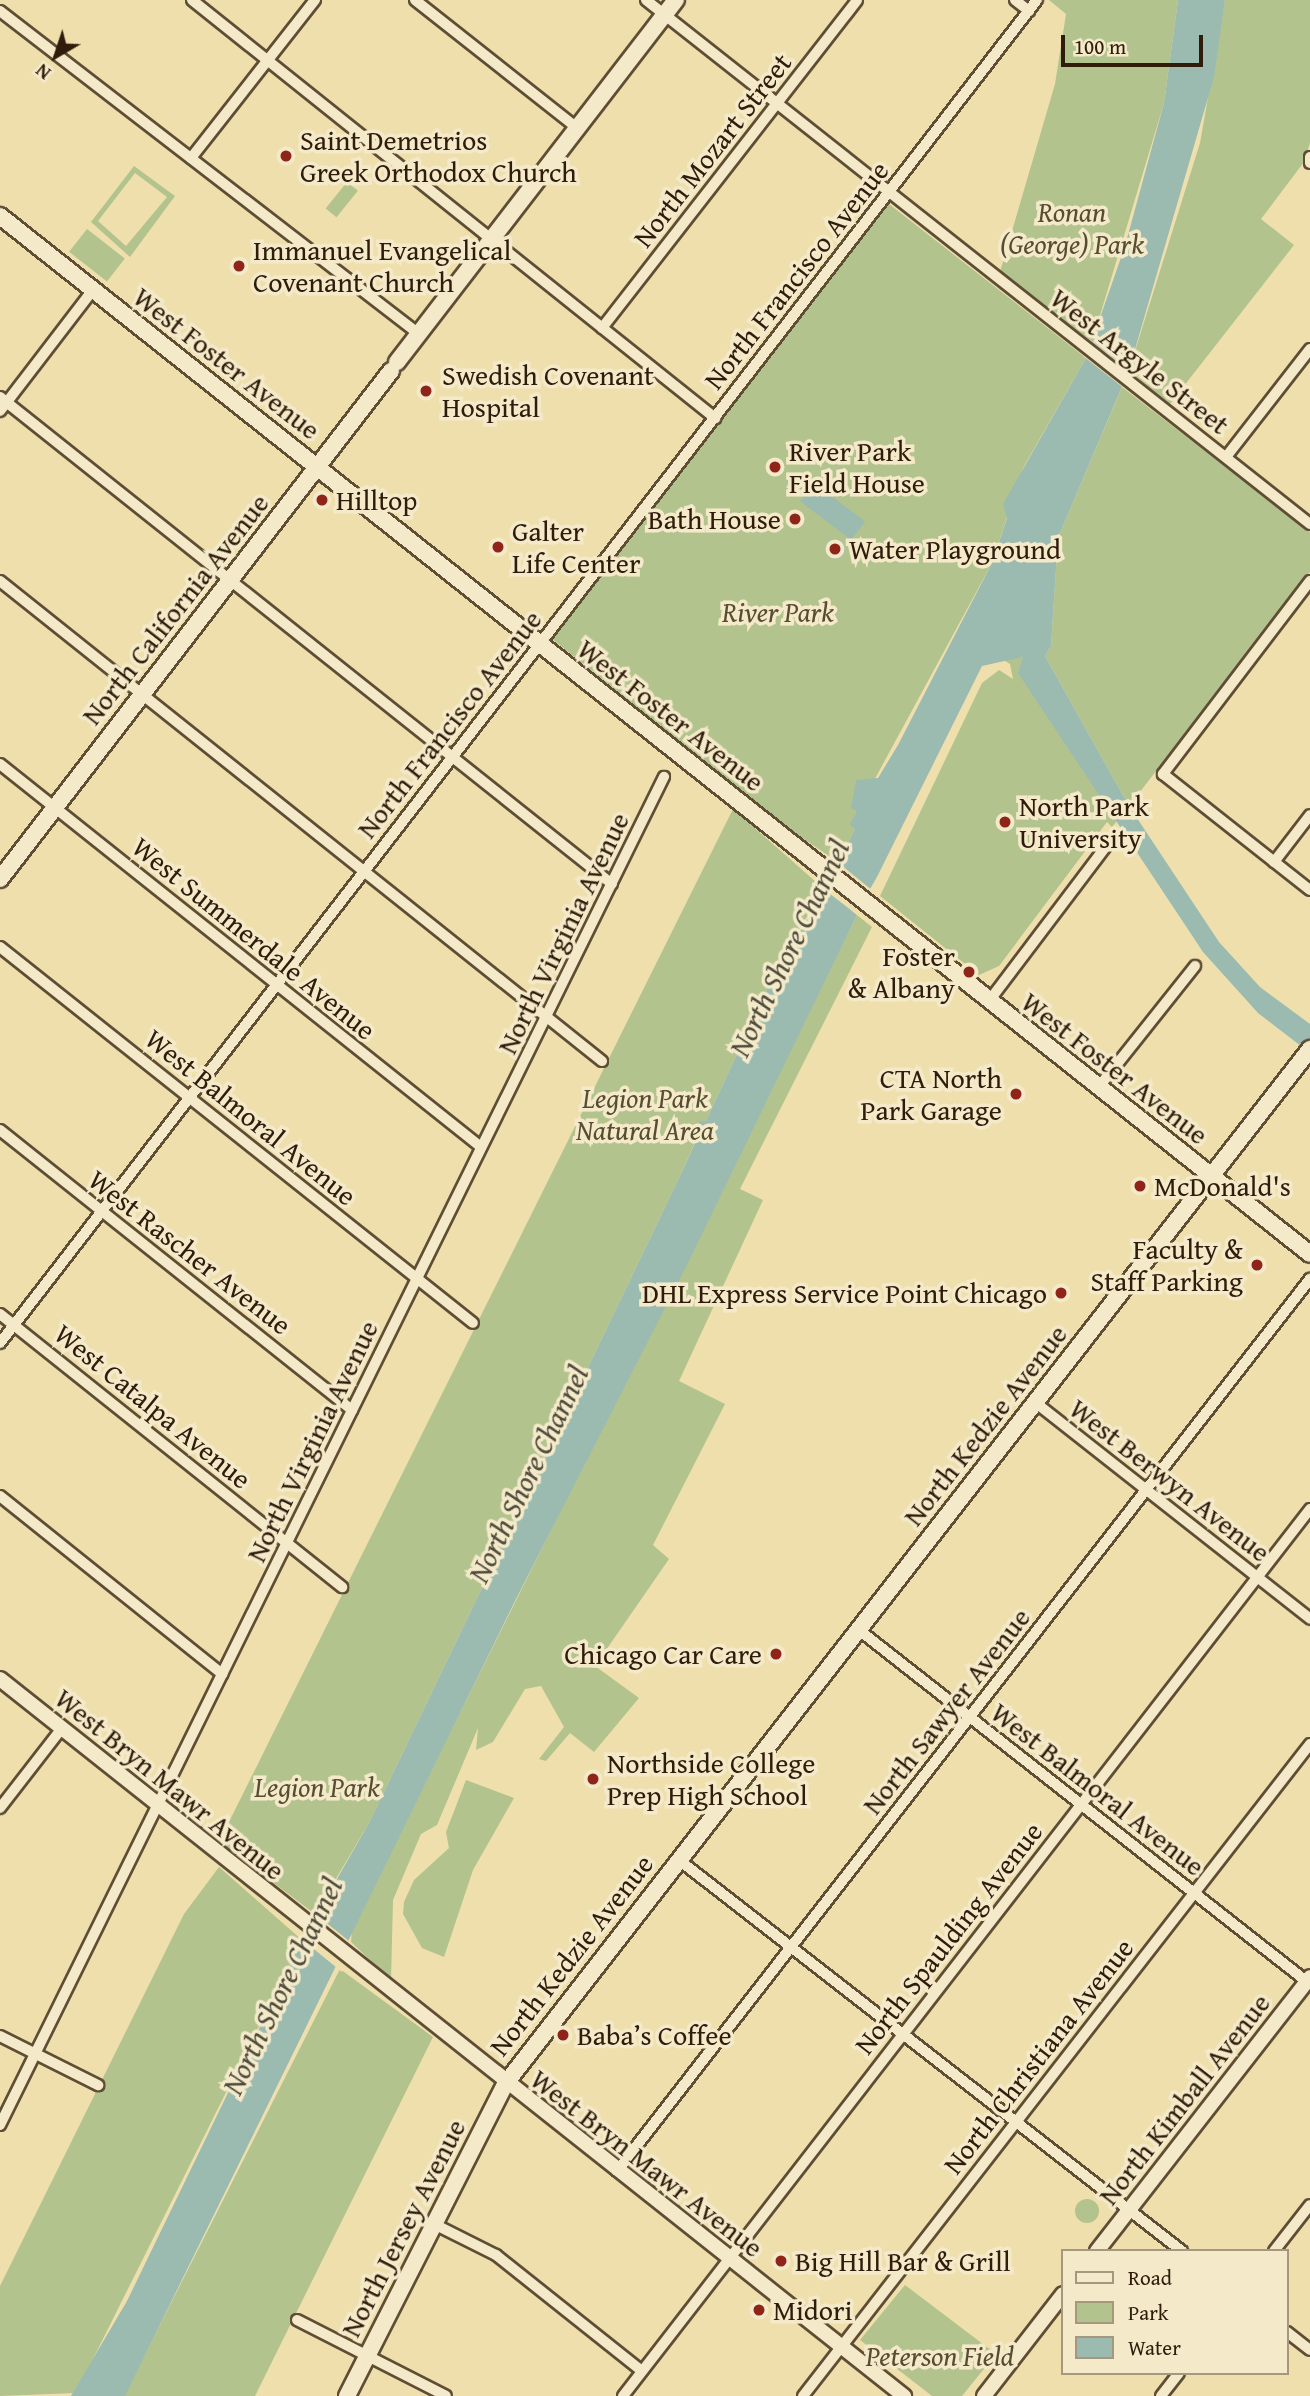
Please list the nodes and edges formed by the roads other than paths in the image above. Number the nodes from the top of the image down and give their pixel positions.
1 (192, 0) edge
2 (315, 0) edge
3 (415, 0) edge
4 (646, 0) edge
5 (676, 0) edge
6 (857, 0) edge
7 (1015, 0) edge
8 (1037, 0) edge
9 (0, 11) edge
10 (1029, 11) junction
11 (664, 15) junction
12 (266, 61) junction
13 (776, 104) junction
14 (577, 128) junction
15 (191, 158) junction
16 (888, 192) junction
17 (0, 216) edge
18 (489, 241) junction
19 (93, 290) junction
20 (602, 328) junction
21 (419, 334) junction
22 (1310, 349) edge
23 (2, 403) edge
24 (715, 418) junction
25 (1226, 457) junction
26 (317, 468) junction
27 (1310, 524) edge
28 (230, 580) junction
29 (0, 581) edge
30 (1310, 581) edge
31 (540, 644) junction
32 (143, 694) junction
33 (453, 757) junction
34 (0, 764) edge
35 (664, 777) dead end
36 (55, 808) junction
37 (1310, 815) edge
38 (1110, 841) dead end
39 (1274, 862) junction
40 (365, 871) junction
41 (0, 879) edge
42 (612, 884) junction
43 (1310, 890) edge
44 (0, 947) edge
45 (1195, 966) dead end
46 (276, 985) junction
47 (989, 1001) junction
48 (548, 1017) junction
49 (1308, 1052) edge
50 (603, 1061) dead end
51 (1098, 1088) junction
52 (190, 1097) junction
53 (0, 1130) edge
54 (481, 1147) junction
55 (1212, 1177) junction
56 (102, 1212) junction
57 (1310, 1254) edge
58 (418, 1279) junction
59 (1310, 1279) edge
60 (0, 1314) edge
61 (473, 1323) dead end
62 (14, 1325) junction
63 (0, 1343) edge
64 (1036, 1403) junction
65 (352, 1410) junction
66 (1146, 1490) junction
67 (0, 1496) edge
68 (1310, 1509) edge
69 (287, 1543) junction
70 (1257, 1577) junction
71 (342, 1587) dead end
72 (1310, 1619) edge
73 (859, 1630) junction
74 (222, 1674) junction
75 (0, 1679) edge
76 (970, 1717) junction
77 (62, 1728) junction
78 (1310, 1744) edge
79 (1081, 1804) junction
80 (158, 1806) junction
81 (0, 1808) edge
82 (679, 1860) junction
83 (1194, 1893) junction
84 (791, 1947) junction
85 (1309, 1981) edge
86 (903, 2034) junction
87 (0, 2036) edge
88 (35, 2054) junction
89 (506, 2083) junction
90 (98, 2085) dead end
91 (1016, 2122) junction
92 (0, 2125) edge
93 (617, 2171) junction
94 (1310, 2205) edge
95 (1129, 2209) junction
96 (434, 2224) junction
97 (1099, 2249) edge
98 (1179, 2249) edge
99 (1276, 2249) edge
100 (729, 2259) junction
101 (1062, 2295) edge
102 (297, 2320) dead end
103 (1289, 2334) edge
104 (841, 2347) junction
105 (1310, 2350) edge
106 (368, 2353) junction
107 (642, 2371) junction
108 (1177, 2375) edge
109 (347, 2396) edge
110 (446, 2396) edge
111 (623, 2396) edge
112 (803, 2396) edge
113 (904, 2396) edge
114 (984, 2396) edge
115 (1161, 2396) edge

1 - 12 street
2 - 12 street
3 - 14 street
4 - 11 street, West Argyle Street
5 - 11 main road, North California Avenue
6 - 13 street, North Mozart Street
7 - 10 street
8 - 10 street, North Francisco Avenue
9 - 15 street
10 - 16 street, North Francisco Avenue
11 - 13 street, West Argyle Street
11 - 14 main road, North California Avenue
12 - 15 street
12 - 18 street
13 - 16 street, West Argyle Street
13 - 20 street, North Mozart Street
14 - 18 main road, North California Avenue
15 - 21 street
16 - 24 street, North Francisco Avenue
16 - 25 street, West Argyle Street
17 - 19 main road, West Foster Avenue
18 - 20 street
18 - 21 main road, North California Avenue
19 - 23 street
19 - 26 main road, West Foster Avenue
20 - 24 street
21 - 26 main road, North California Avenue
22 - 25 street
23 - 28 street
24 - 31 street, North Francisco Avenue
25 - 27 street, West Argyle Street
26 - 28 main road, North California Avenue
26 - 31 main road, West Foster Avenue
28 - 32 main road, North California Avenue
28 - 33 street
29 - 32 street
30 - 39 street
31 - 33 street, North Francisco Avenue
31 - 47 main road, West Foster Avenue
32 - 36 main road, North California Avenue
32 - 40 street
33 - 40 street, North Francisco Avenue
33 - 42 street
34 - 36 street, West Summerdale Avenue
35 - 42 street, North Virginia Avenue
36 - 41 main road, North California Avenue
36 - 46 street, West Summerdale Avenue
37 - 39 street
38 - 47 street
39 - 43 street
40 - 46 street, North Francisco Avenue
40 - 48 street
42 - 48 street, North Virginia Avenue
44 - 52 street, West Balmoral Avenue
45 - 51 street
46 - 52 street, North Francisco Avenue
46 - 54 street, West Summerdale Avenue
47 - 51 main road, West Foster Avenue
48 - 50 street
48 - 54 street, North Virginia Avenue
49 - 55 main road, North Kedzie Avenue
51 - 55 main road, West Foster Avenue
52 - 56 street, North Francisco Avenue
52 - 58 street, West Balmoral Avenue
53 - 56 street, West Rascher Avenue
54 - 58 street, North Virginia Avenue
55 - 57 main road, West Foster Avenue
55 - 64 main road, North Kedzie Avenue
56 - 62 street, North Francisco Avenue
56 - 65 street, West Rascher Avenue
58 - 61 street, West Balmoral Avenue
58 - 65 street, North Virginia Avenue
59 - 66 street, North Sawyer Avenue
60 - 62 street, West Catalpa Avenue
62 - 63 street, North Francisco Avenue
62 - 69 street, West Catalpa Avenue
64 - 66 street, West Berwyn Avenue
64 - 73 main road, North Kedzie Avenue
65 - 69 street, North Virginia Avenue
66 - 70 street, West Berwyn Avenue
66 - 76 street, North Sawyer Avenue
67 - 74 street
68 - 70 street, North Spaulding Avenue
69 - 71 street, West Catalpa Avenue
69 - 74 street, North Virginia Avenue
70 - 72 street, West Berwyn Avenue
70 - 79 street, North Spaulding Avenue
73 - 76 street, West Balmoral Avenue
73 - 82 main road, North Kedzie Avenue
74 - 80 street, North Virginia Avenue
75 - 77 street, West Bryn Mawr Avenue
76 - 79 street, West Balmoral Avenue
76 - 84 street, North Sawyer Avenue
77 - 80 street, West Bryn Mawr Avenue
77 - 81 street
78 - 83 street, North Christiana Avenue
79 - 83 street, West Balmoral Avenue
79 - 86 street, North Spaulding Avenue
80 - 88 street, North Virginia Avenue
80 - 89 street, West Bryn Mawr Avenue
82 - 84 street
82 - 89 main road, North Kedzie Avenue
83 - 85 street, West Balmoral Avenue
83 - 91 street, North Christiana Avenue
84 - 86 street
84 - 93 street, North Sawyer Avenue
85 - 95 street, North Kimball Avenue
86 - 91 street
86 - 100 street, North Spaulding Avenue
87 - 88 street
88 - 90 street
88 - 92 street, North Virginia Avenue
89 - 93 street, West Bryn Mawr Avenue
89 - 96 main road, North Jersey Avenue
91 - 95 street
91 - 104 street, North Christiana Avenue
93 - 100 street, West Bryn Mawr Avenue
94 - 99 street
95 - 97 street, North Kimball Avenue
95 - 98 street
96 - 106 main road, North Jersey Avenue
96 - 107 street
100 - 104 street, West Bryn Mawr Avenue
100 - 107 street, North Spaulding Avenue
101 - 114 street
102 - 106 street
103 - 105 street
104 - 112 street, North Christiana Avenue
104 - 113 street, West Bryn Mawr Avenue
106 - 109 main road, North Jersey Avenue
106 - 110 street
107 - 111 street, North Spaulding Avenue
108 - 115 street

